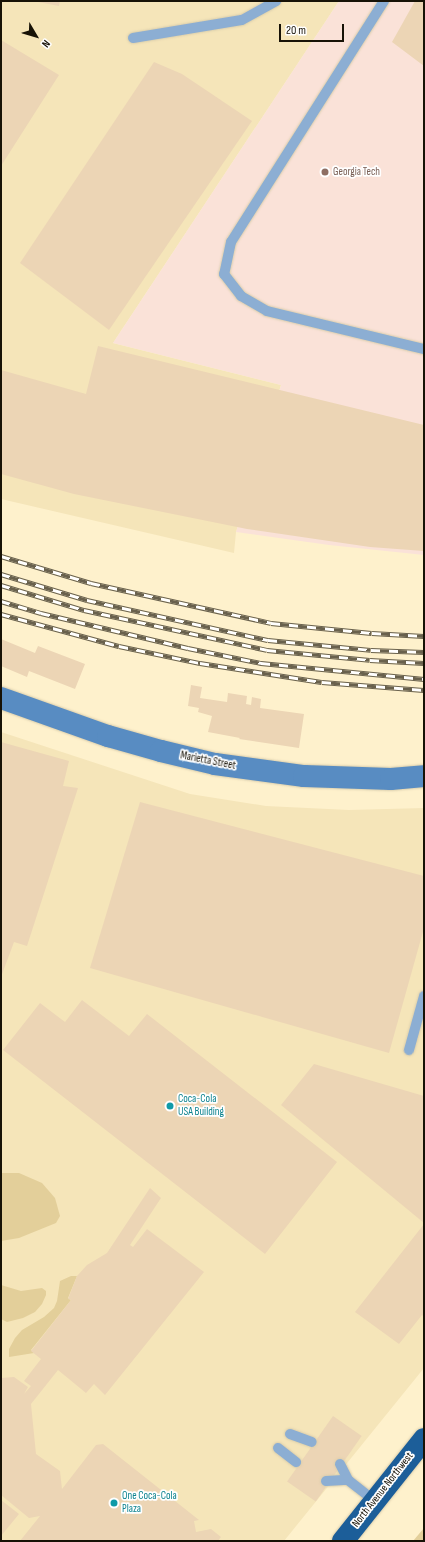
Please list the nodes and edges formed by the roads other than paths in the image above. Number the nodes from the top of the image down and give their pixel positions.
1 (276, 1) edge
2 (384, 1) edge
3 (133, 38) dead end
4 (424, 349) edge
5 (1, 698) edge
6 (424, 776) edge
7 (424, 996) edge
8 (409, 1050) dead end
9 (290, 1434) dead end
10 (424, 1438) edge
11 (312, 1442) dead end
12 (278, 1448) dead end
13 (296, 1462) dead end
14 (340, 1464) dead end
15 (348, 1480) junction
16 (326, 1481) dead end
17 (374, 1500) junction
18 (343, 1541) edge

1 - 3 lane
2 - 4 lane
5 - 6 main road, Marietta Street
7 - 8 lane
9 - 11 lane
10 - 17 highway, North Avenue Northwest
12 - 13 lane
14 - 15 lane
15 - 16 lane
15 - 17 lane
17 - 18 highway, North Avenue Northwest

